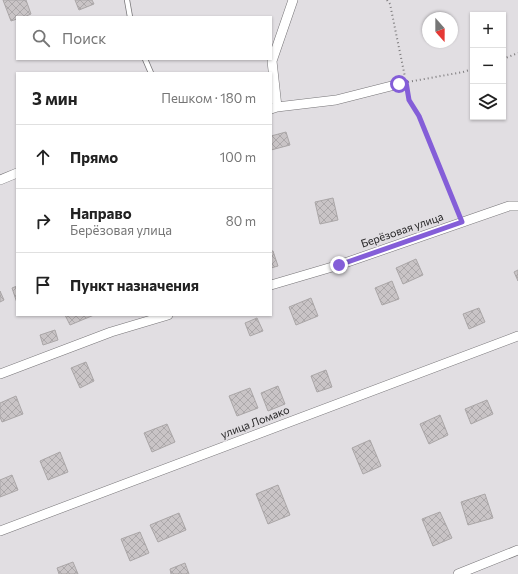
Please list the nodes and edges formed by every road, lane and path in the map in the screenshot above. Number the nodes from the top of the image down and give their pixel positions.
1 (127, 0) edge
2 (293, 0) edge
3 (387, 0) edge
4 (130, 16) edge
5 (518, 53) edge
6 (506, 58) edge
7 (145, 60) edge
8 (470, 70) edge
9 (150, 72) edge
10 (402, 83) junction
11 (274, 108) edge
12 (16, 173) edge
13 (0, 180) edge
14 (518, 206) edge
15 (462, 222) junction
16 (272, 285) edge
17 (165, 316) edge
18 (518, 336) edge
19 (0, 374) edge
20 (0, 531) edge
21 (518, 550) edge
22 (458, 574) edge

1 - 4 lane
2 - 11 street
3 - 10 path
5 - 6 path
7 - 9 lane
8 - 10 path
10 - 11 street
10 - 15 path
12 - 13 street
14 - 15 street, Берёзовая улица
15 - 16 street, Берёзовая улица
17 - 19 street
18 - 20 street, улица Ломако
21 - 22 street

